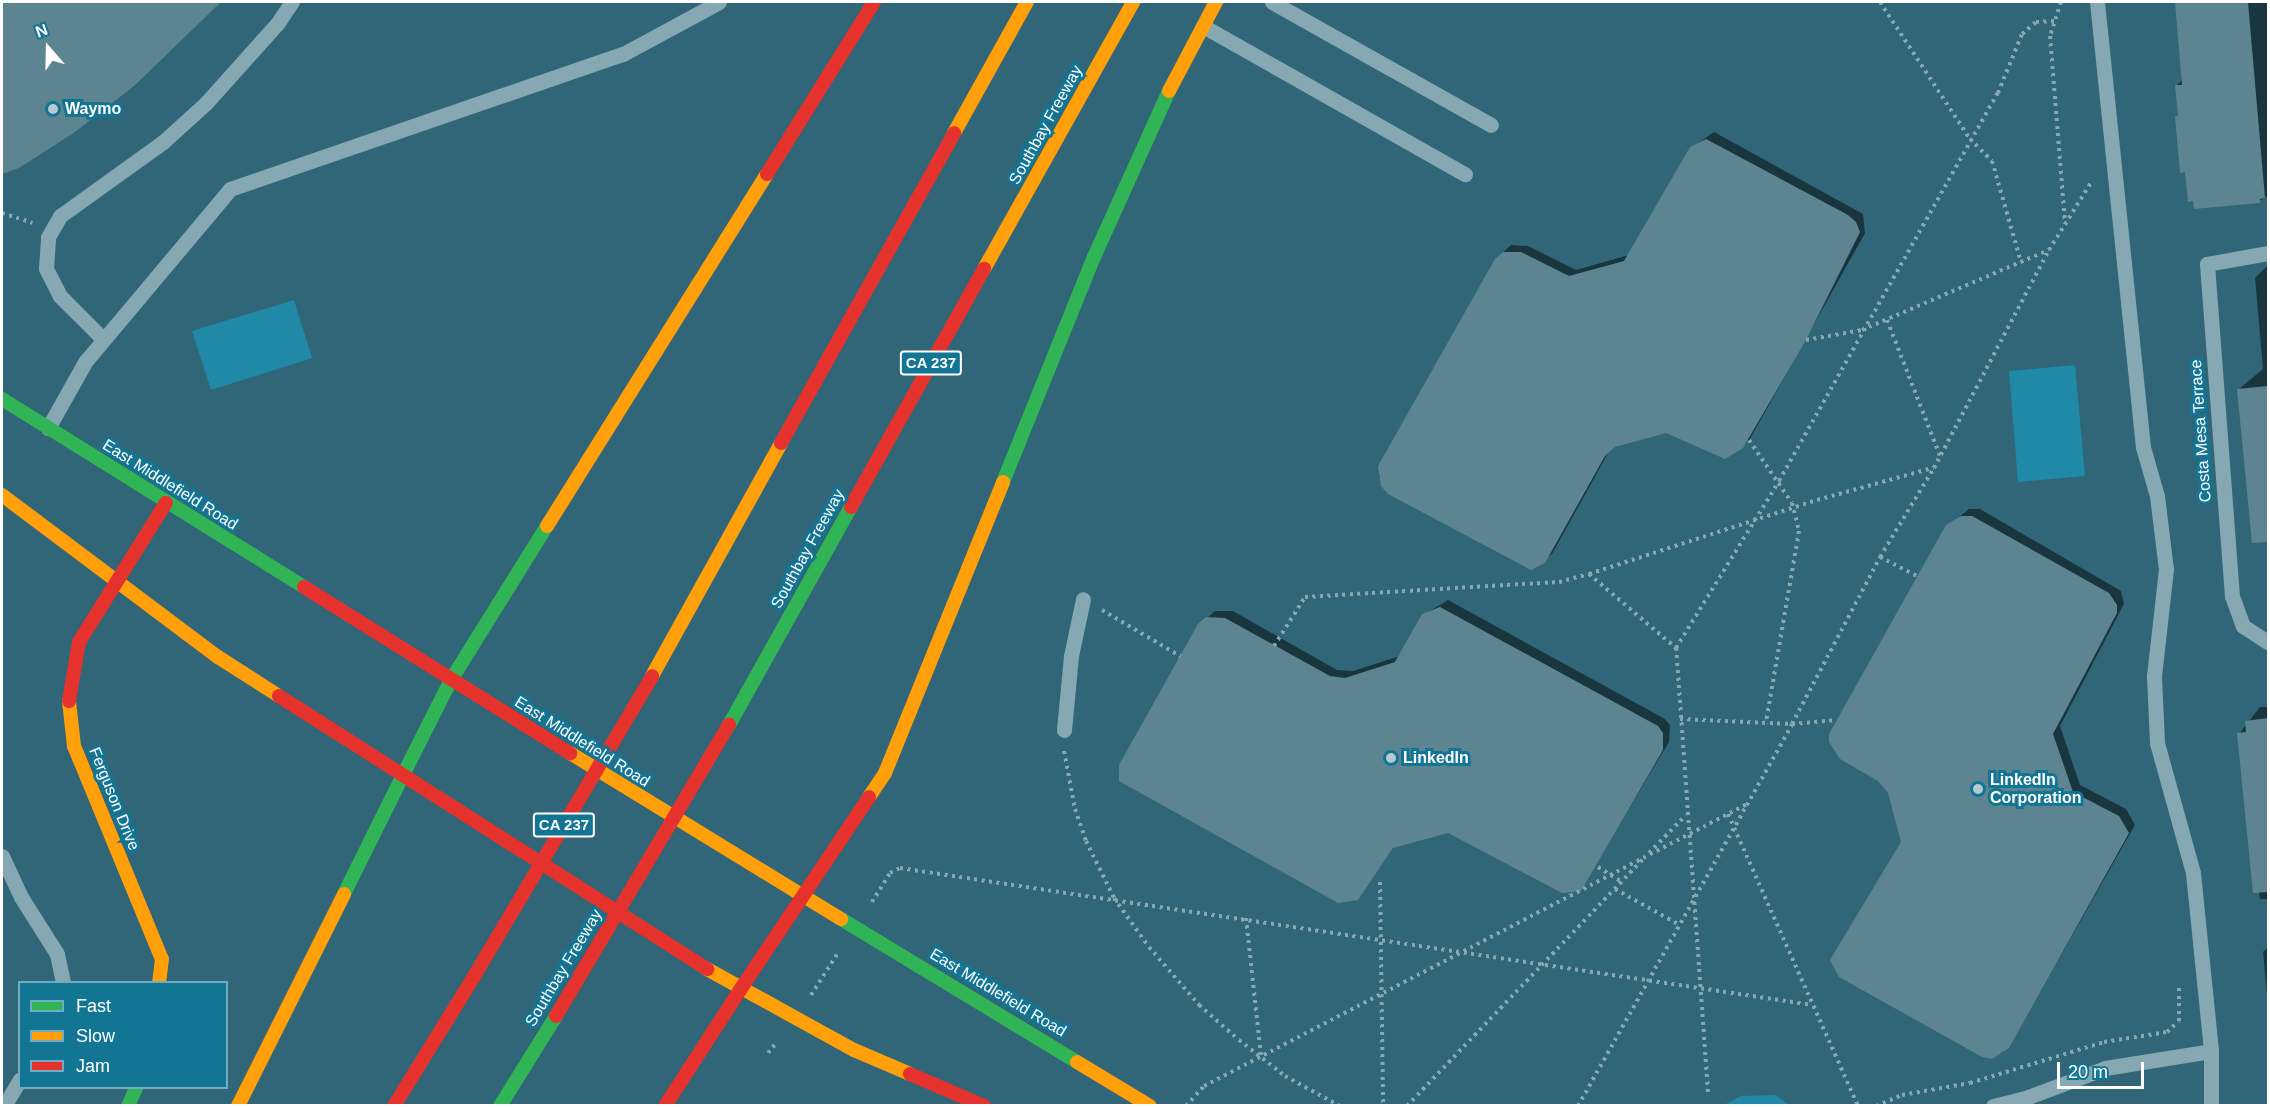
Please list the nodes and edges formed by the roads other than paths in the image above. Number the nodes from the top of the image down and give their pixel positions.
1 (292, 2) edge
2 (719, 2) edge
3 (874, 2) edge
4 (1027, 2) edge
5 (1133, 2) edge
6 (1216, 2) edge
7 (1272, 2) edge
8 (2097, 2) edge
9 (1203, 26) junction
10 (1491, 125) dead end
11 (1465, 174) dead end
12 (2268, 253) edge
13 (104, 339) junction
14 (2, 399) edge
15 (48, 428) junction
16 (2, 495) edge
17 (166, 502) junction
18 (116, 582) junction
19 (1083, 599) road end
20 (2268, 642) edge
21 (451, 680) junction
22 (1064, 730) road end
23 (404, 773) junction
24 (2, 856) edge
25 (803, 898) junction
26 (63, 981) edge
27 (159, 981) edge
28 (740, 990) junction
29 (2211, 1051) junction
30 (18, 1082) edge
31 (136, 1089) edge
32 (4, 1106) edge
33 (128, 1106) edge
34 (238, 1106) edge
35 (394, 1106) edge
36 (501, 1106) edge
37 (665, 1106) edge
38 (984, 1106) edge
39 (1150, 1106) edge
40 (1993, 1106) edge
41 (2211, 1106) edge

1 - 13 lane
2 - 13 lane
3 - 21 main road
4 - 35 main road, CA 237, bridge
5 - 36 main road, Southbay Freeway / CA 237, bridge
6 - 9 main road
7 - 10 lane
8 - 29 lane
9 - 11 lane
9 - 25 main road
12 - 20 lane, Costa Mesa Terrace
13 - 15 lane
14 - 15 main road, East Middlefield Road
15 - 17 main road, East Middlefield Road
16 - 18 main road
17 - 18 main road, Ferguson Drive
17 - 21 main road, East Middlefield Road
18 - 23 main road
18 - 27 main road, Ferguson Drive
19 - 22 lane
21 - 23 main road
21 - 25 main road, East Middlefield Road
23 - 28 main road
23 - 34 main road
24 - 26 lane
25 - 28 main road
25 - 39 main road, East Middlefield Road
28 - 37 main road
28 - 38 main road
29 - 40 lane
29 - 41 lane
30 - 32 lane
31 - 33 main road

